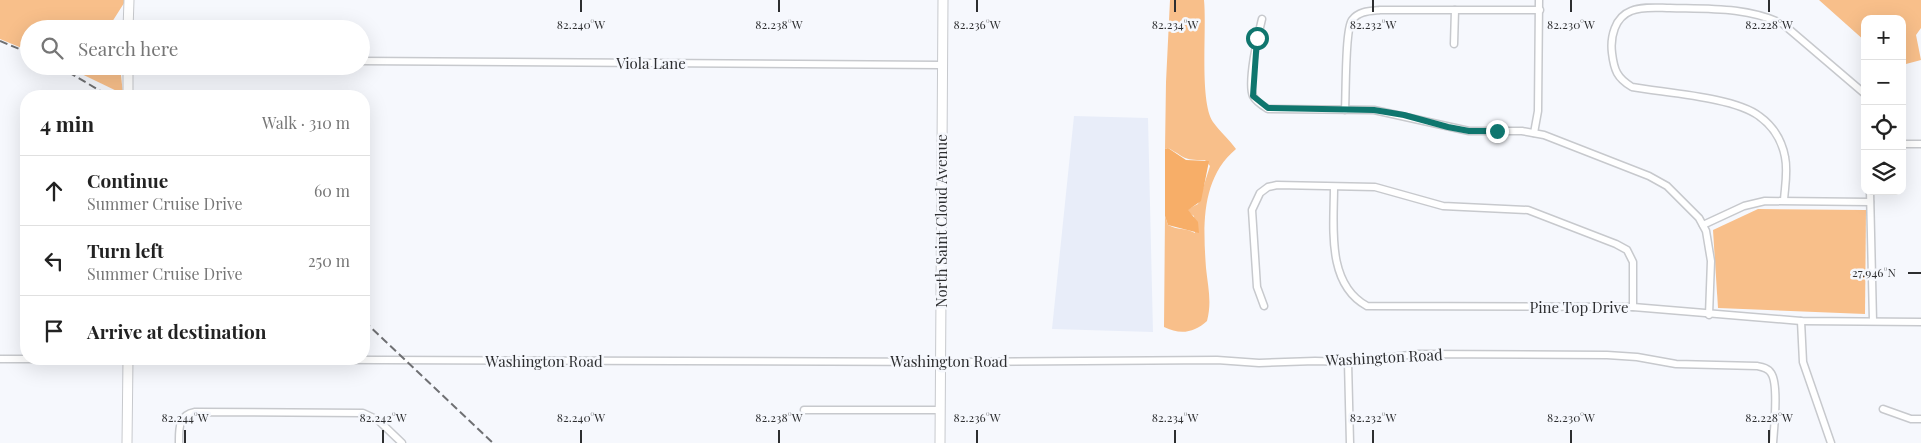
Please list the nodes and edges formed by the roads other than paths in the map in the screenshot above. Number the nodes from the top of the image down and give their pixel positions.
1 (129, 0) edge
2 (943, 0) edge
3 (1539, 0) edge
4 (1455, 10) junction
5 (1540, 10) junction
6 (1262, 19) dead end
7 (128, 20) edge
8 (1454, 44) dead end
9 (370, 61) edge
10 (941, 64) junction
11 (128, 75) edge
12 (128, 90) edge
13 (1861, 91) edge
14 (1346, 110) junction
15 (1534, 133) junction
16 (1906, 144) edge
17 (1921, 144) edge
18 (1334, 187) junction
19 (1870, 195) edge
20 (1784, 200) junction
21 (1870, 202) junction
22 (1703, 225) junction
23 (1264, 306) dead end
24 (1633, 307) junction
25 (1709, 315) junction
26 (1801, 321) junction
27 (1873, 321) junction
28 (1921, 322) edge
29 (0, 359) edge
30 (20, 359) edge
31 (370, 360) edge
32 (940, 361) junction
33 (1348, 362) junction
34 (128, 365) edge
35 (1883, 409) dead end
36 (804, 410) dead end
37 (940, 410) junction
38 (1921, 419) edge
39 (127, 443) edge
40 (179, 443) edge
41 (402, 443) edge
42 (940, 443) edge
43 (1350, 443) edge
44 (1773, 443) edge
45 (1830, 443) edge

1 - 7 street
2 - 10 street, North Saint Cloud Avenue
3 - 5 street
4 - 5 street
4 - 8 street
4 - 14 street
5 - 15 street
6 - 14 street
9 - 10 street, Viola Lane
10 - 32 street, North Saint Cloud Avenue
11 - 12 street
13 - 20 street
14 - 15 street
15 - 22 street
16 - 17 street
18 - 23 street
18 - 24 street
18 - 24 street, Pine Top Drive
19 - 21 street
20 - 21 street
20 - 22 street
21 - 27 street
22 - 25 street
24 - 25 street, Pine Top Drive
25 - 26 street, Pine Top Drive
26 - 27 street, Pine Top Drive
26 - 45 street
27 - 28 street, Pine Top Drive
29 - 30 street
31 - 32 street, Washington Road
32 - 33 street, Washington Road
32 - 37 street, North Saint Cloud Avenue
33 - 43 street
33 - 44 street, Washington Road
34 - 39 street
35 - 38 street
36 - 37 street
37 - 42 street, North Saint Cloud Avenue
40 - 41 street

